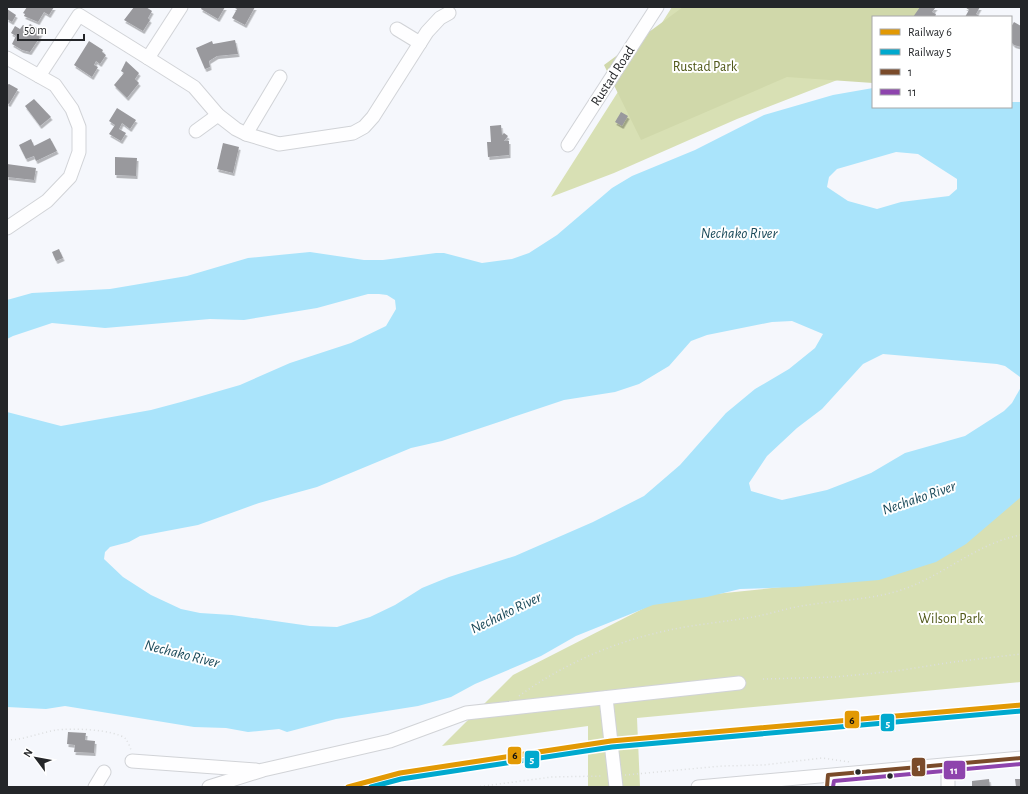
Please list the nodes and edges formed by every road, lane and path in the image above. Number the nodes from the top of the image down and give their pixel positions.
1 (181, 7) edge
2 (657, 7) edge
3 (450, 14) dead end
4 (397, 29) dead end
5 (420, 43) junction
6 (7, 58) edge
7 (148, 58) junction
8 (38, 76) junction
9 (280, 77) dead end
10 (218, 115) junction
11 (196, 131) dead end
12 (246, 134) junction
13 (568, 145) dead end
14 (7, 228) edge
15 (1021, 535) edge
16 (1021, 654) edge
17 (763, 679) dead end
18 (739, 683) dead end
19 (606, 698) junction
20 (502, 709) junction
21 (7, 740) edge
22 (1021, 758) edge
23 (132, 761) joint
24 (948, 765) junction
25 (264, 770) junction
26 (104, 772) dead end
27 (865, 772) junction
28 (615, 781) edge
29 (828, 781) edge
30 (95, 787) edge
31 (208, 787) edge
32 (476, 787) edge
33 (698, 787) edge
34 (948, 787) edge

1 - 7 street
2 - 13 street, Rustad Road
3 - 5 street
4 - 5 street
5 - 12 street
6 - 8 street
7 - 8 street
7 - 10 street
8 - 14 street
9 - 12 street
10 - 11 street
10 - 12 street
15 - 20 path
16 - 17 path
18 - 19 street
19 - 20 street
19 - 28 street
20 - 25 street
21 - 23 path
22 - 24 street
23 - 25 street
24 - 27 street
24 - 34 street
25 - 31 street
26 - 30 street
27 - 28 path
27 - 29 street
28 - 32 path
29 - 33 street

